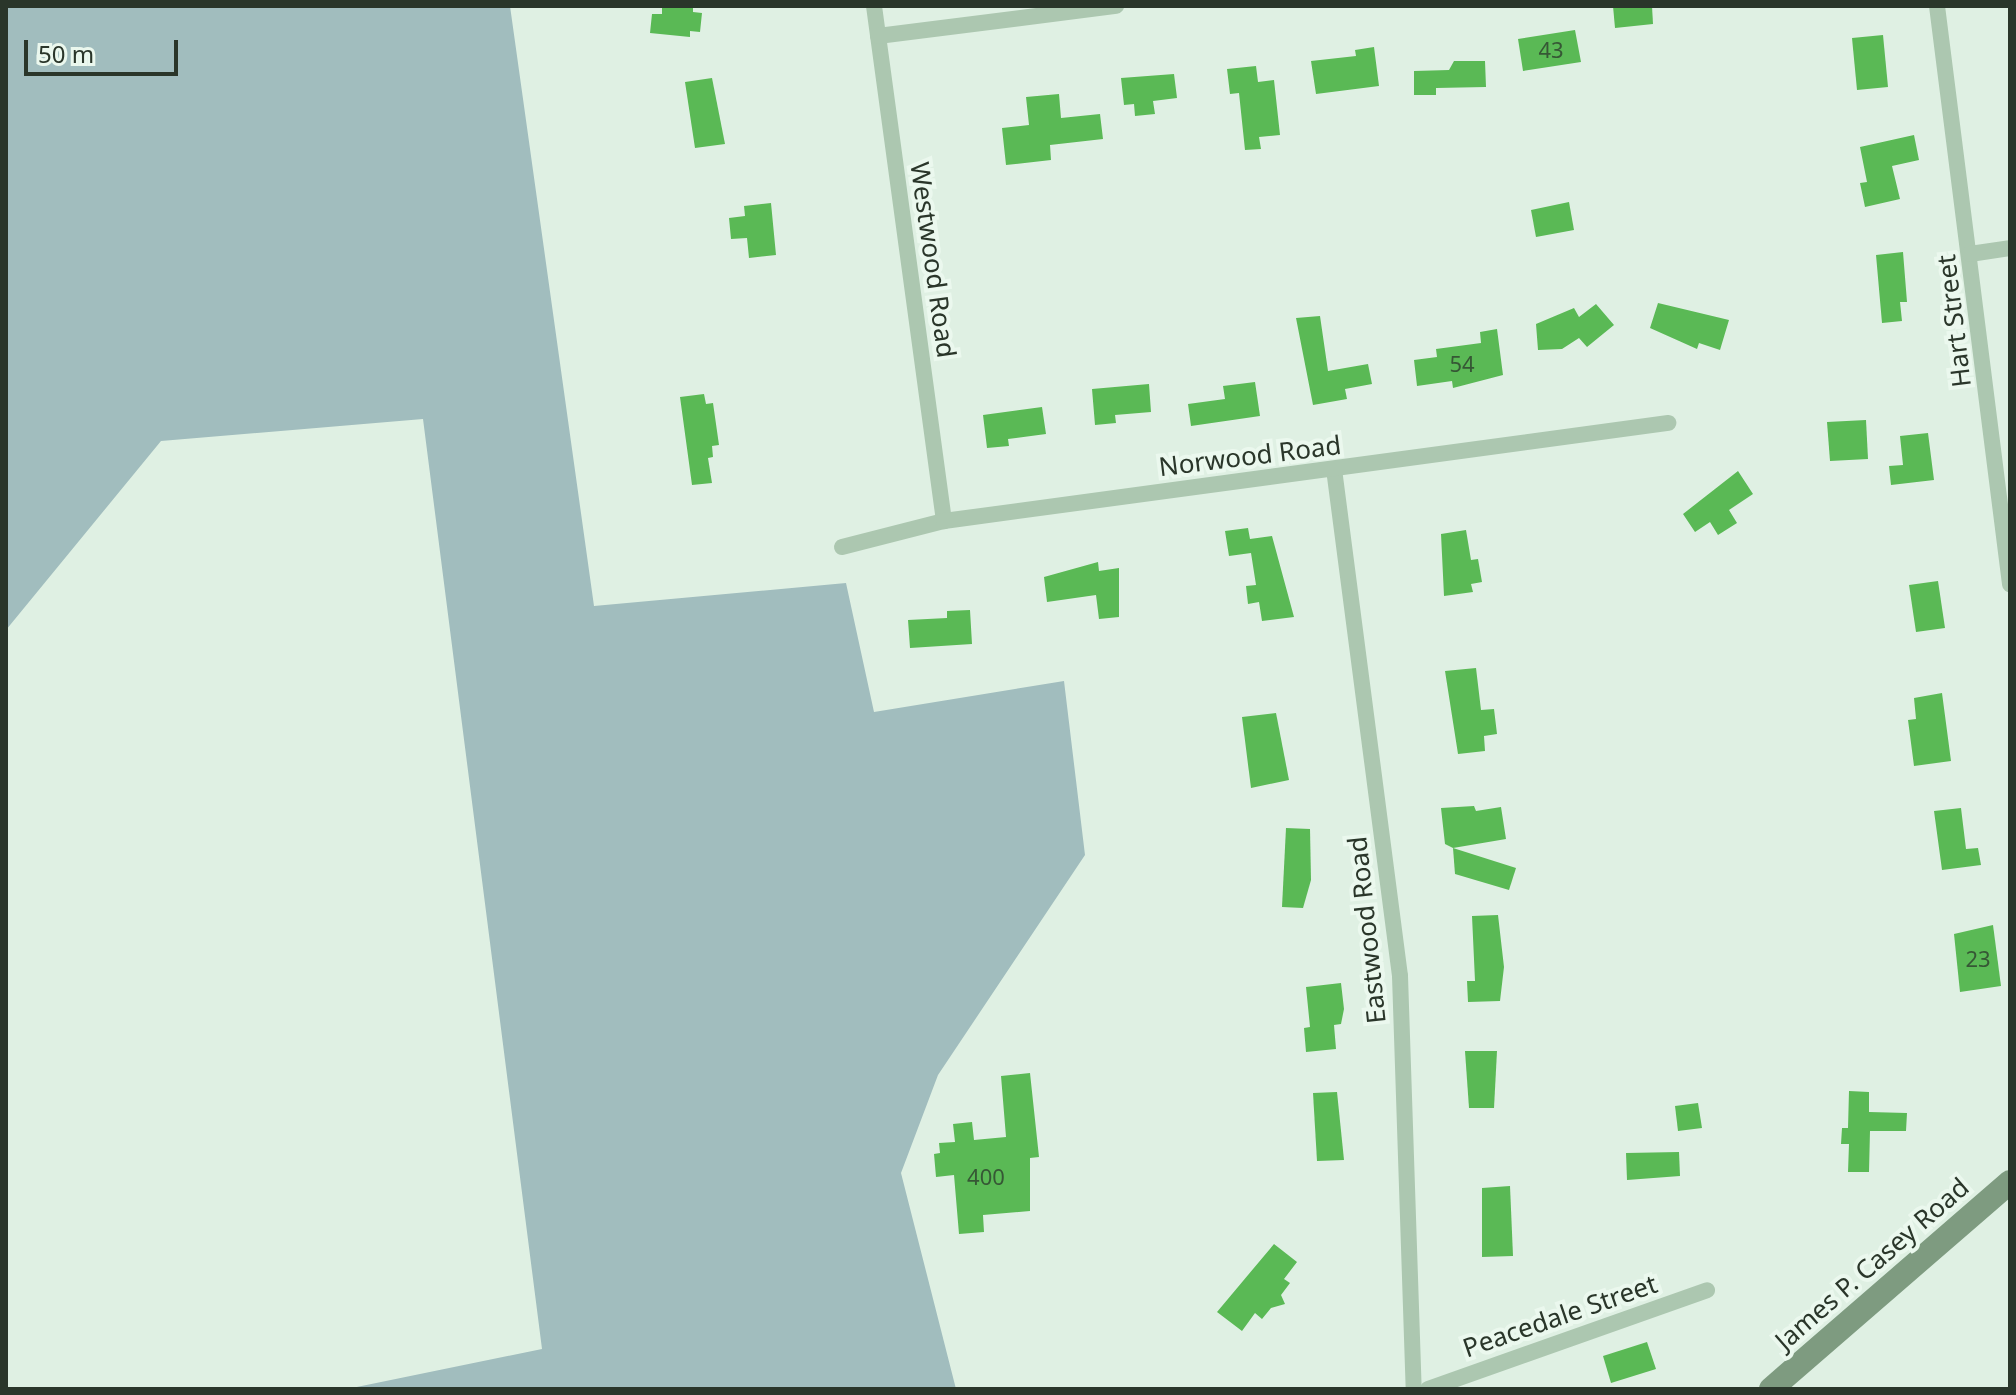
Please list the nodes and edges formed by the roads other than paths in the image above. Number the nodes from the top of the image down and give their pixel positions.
1 (874, 6) edge
2 (1116, 6) edge
3 (1937, 6) edge
4 (878, 36) junction
5 (2010, 248) edge
6 (1970, 254) junction
7 (1668, 423) dead end
8 (1334, 469) junction
9 (944, 521) junction
10 (842, 547) dead end
11 (2010, 584) edge
12 (2010, 1182) edge
13 (1707, 1290) dead end
14 (1414, 1389) edge
15 (1428, 1389) edge
16 (1771, 1389) edge

1 - 4 street, Westwood Road
2 - 4 street
3 - 6 street, Hart Street
4 - 9 street, Westwood Road
5 - 6 street
6 - 11 street, Hart Street
7 - 8 street, Norwood Road
8 - 9 street, Norwood Road
8 - 14 street, Eastwood Road
9 - 10 street, Norwood Road
12 - 16 main road, James P. Casey Road
13 - 15 street, Peacedale Street

